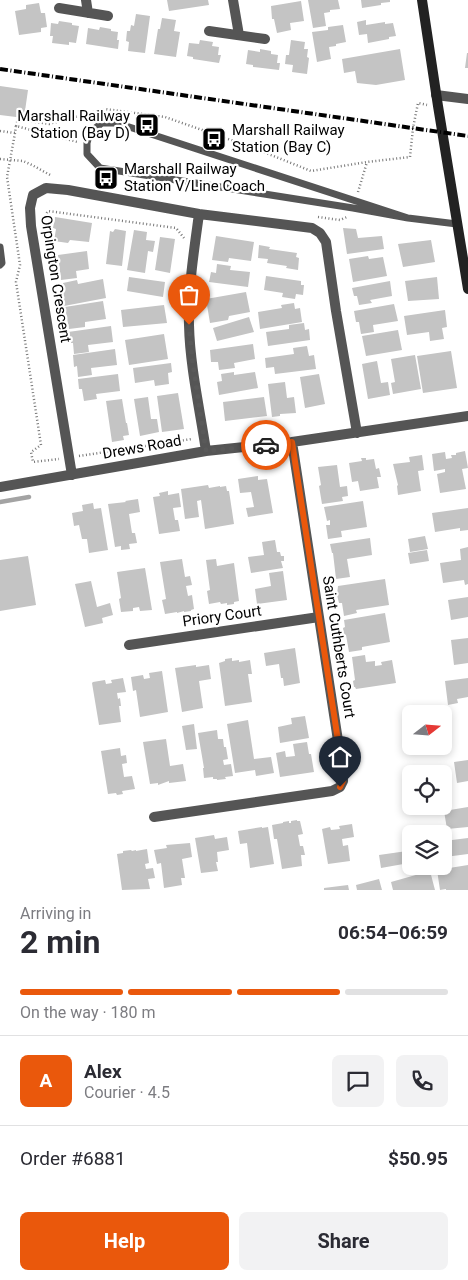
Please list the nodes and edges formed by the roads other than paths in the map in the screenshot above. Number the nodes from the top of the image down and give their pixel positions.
1 (86, 0) edge
2 (233, 0) edge
3 (422, 0) edge
4 (58, 8) dead end
5 (88, 13) junction
6 (108, 16) dead end
7 (209, 31) dead end
8 (238, 35) junction
9 (265, 39) dead end
10 (436, 95) junction
11 (468, 99) edge
12 (198, 214) junction
13 (408, 218) junction
14 (457, 224) junction
15 (0, 247) edge
16 (0, 265) edge
17 (468, 289) edge
18 (468, 416) edge
19 (357, 433) junction
20 (292, 442) junction
21 (206, 451) junction
22 (72, 475) junction
23 (0, 486) edge
24 (319, 617) junction
25 (129, 645) dead end
26 (154, 817) dead end

1 - 5 street
2 - 8 street
3 - 10 street
4 - 5 street
5 - 6 street
7 - 8 street
8 - 9 street
10 - 11 street
10 - 14 street
12 - 19 street, Orpington Crescent
12 - 21 street
12 - 22 street, Orpington Crescent
13 - 13 lane
13 - 14 lane
14 - 17 street
15 - 16 lane
18 - 19 street, Drews Road
19 - 20 street, Drews Road
20 - 21 street, Drews Road
20 - 24 street, Saint Cuthberts Court
21 - 22 street, Drews Road
22 - 23 street, Drews Road
24 - 25 street, Priory Court
24 - 26 street, Saint Cuthberts Court

